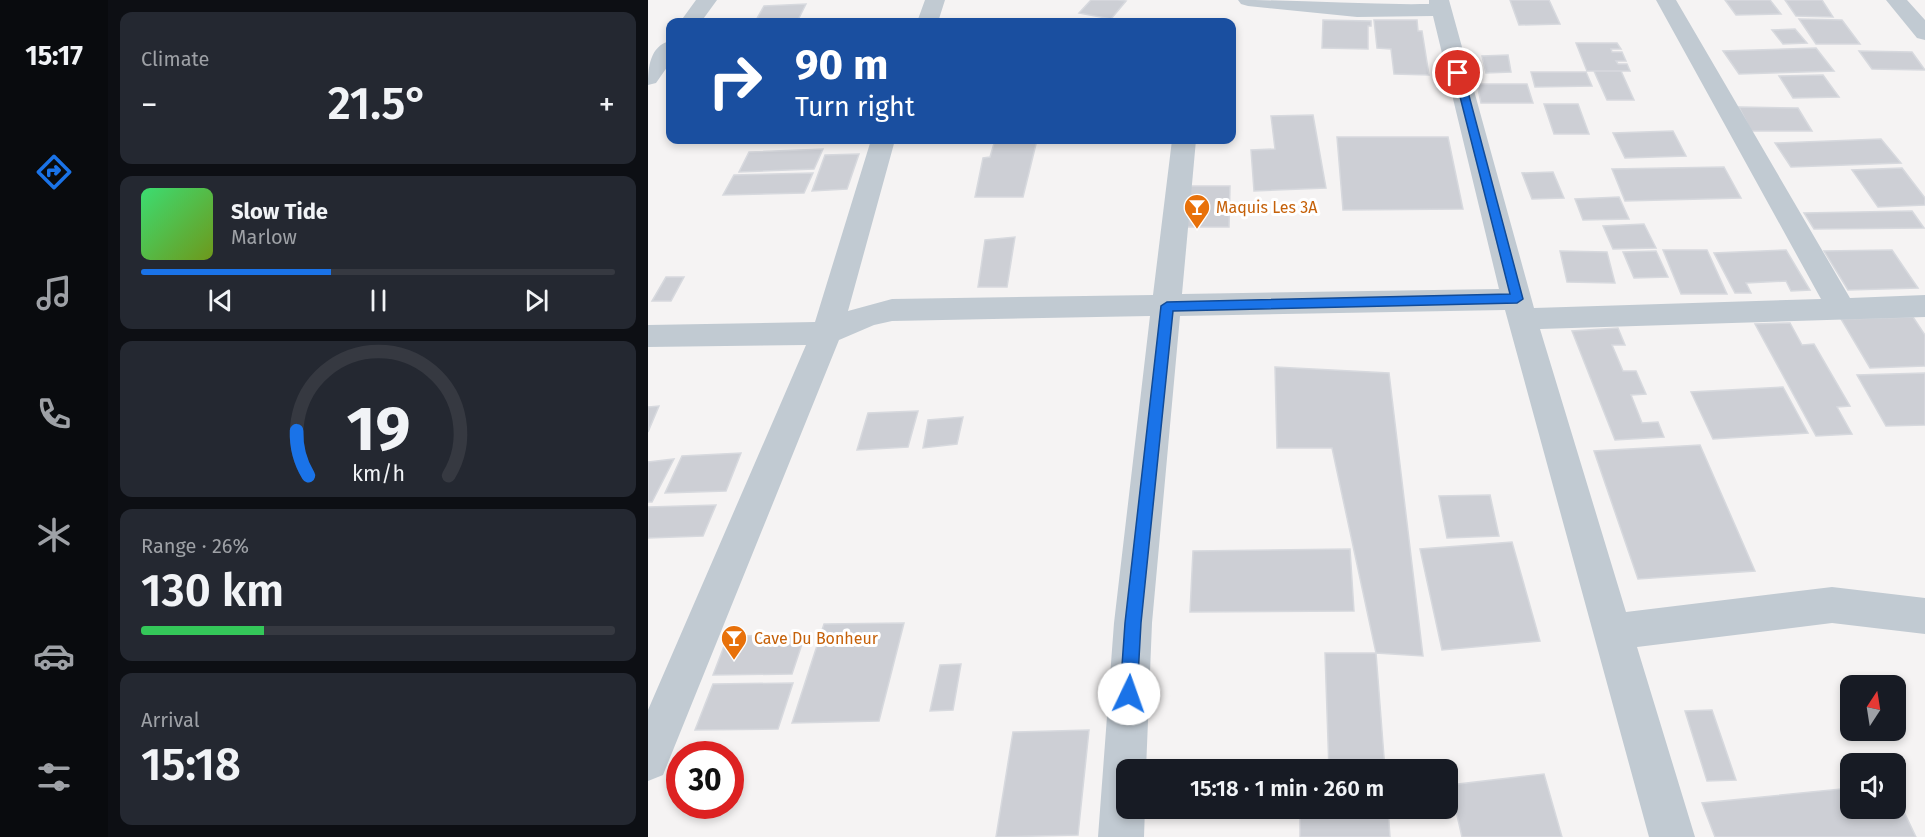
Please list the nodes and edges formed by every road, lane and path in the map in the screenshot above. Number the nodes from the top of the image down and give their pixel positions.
1 (707, 0) edge
2 (935, 0) edge
3 (1248, 0) edge
4 (1666, 0) edge
5 (1896, 0) edge
6 (1440, 5) edge
7 (693, 18) edge
8 (929, 18) edge
9 (1925, 33) edge
10 (666, 53) edge
11 (648, 78) edge
12 (882, 144) edge
13 (1184, 144) edge
14 (1167, 306) junction
15 (1925, 306) edge
16 (1841, 307) junction
17 (1519, 309) junction
18 (827, 333) junction
19 (648, 336) edge
20 (1925, 616) edge
21 (1612, 632) junction
22 (648, 760) edge
23 (1121, 837) edge
24 (1672, 837) edge

1 - 7 street
2 - 8 street
3 - 6 street
4 - 16 street
5 - 9 street
6 - 17 street
10 - 11 street
12 - 18 street
13 - 14 street
14 - 17 street
14 - 18 street
14 - 23 street
15 - 16 street
16 - 17 street
17 - 21 street
18 - 19 street
18 - 22 street
20 - 21 street
21 - 24 street

